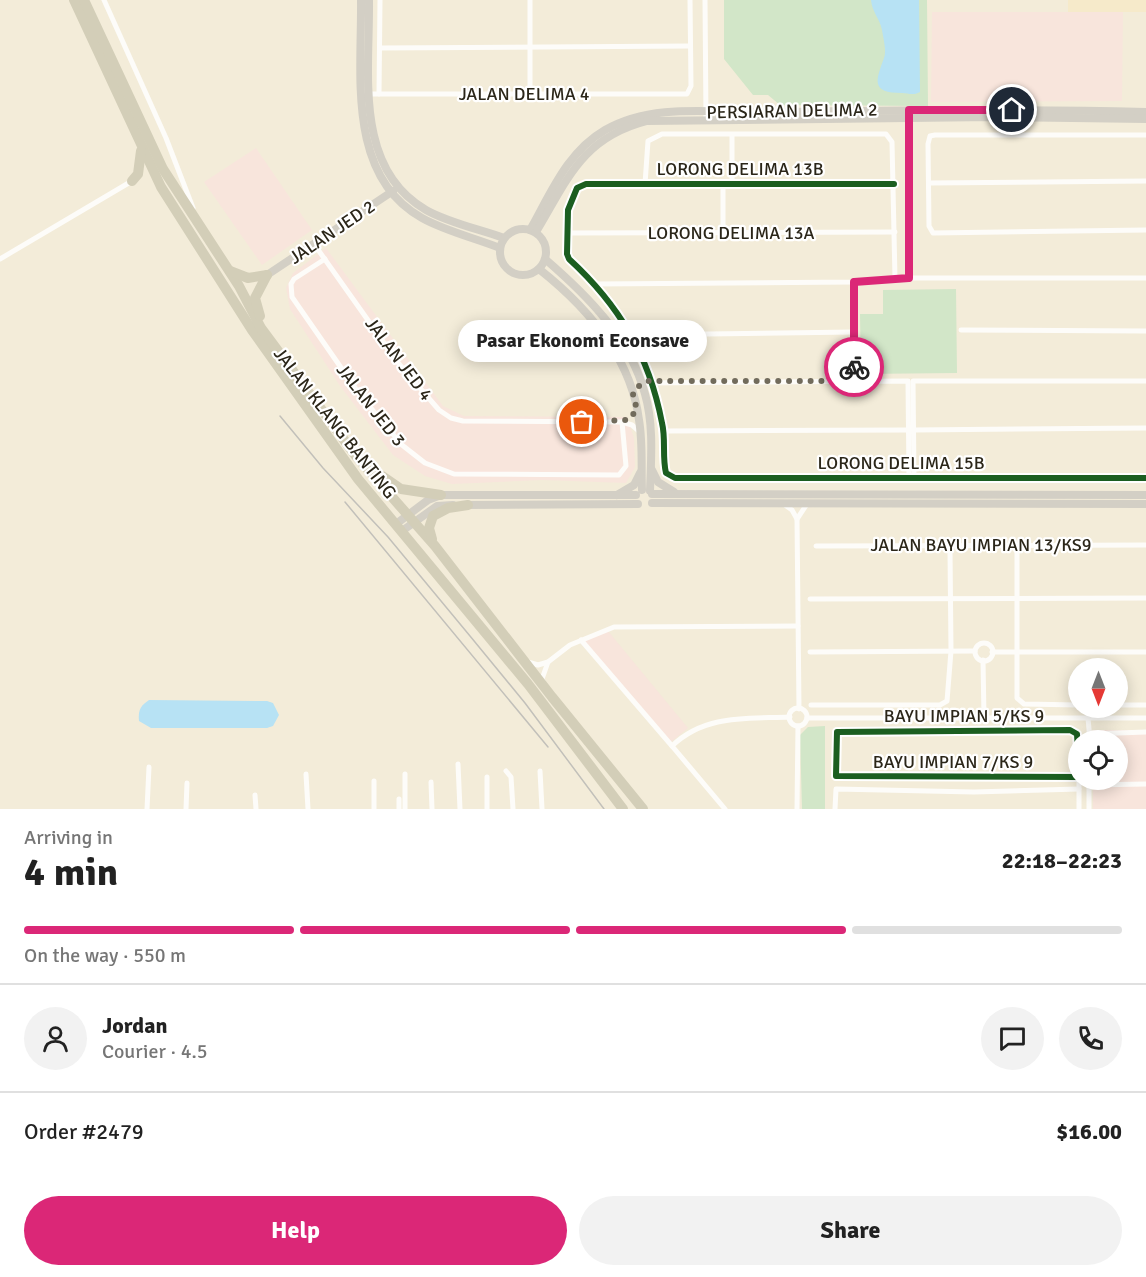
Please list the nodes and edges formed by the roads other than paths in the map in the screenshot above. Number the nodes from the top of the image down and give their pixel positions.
1 (74, 0) edge
2 (84, 0) edge
3 (104, 0) edge
4 (361, 0) edge
5 (369, 0) edge
6 (380, 0) edge
7 (530, 0) edge
8 (690, 0) edge
9 (705, 0) edge
10 (690, 46) junction
11 (530, 47) junction
12 (380, 48) junction
13 (115, 91) junction
14 (366, 94) junction
15 (379, 94) junction
16 (530, 94) junction
17 (1146, 112) edge
18 (909, 114) junction
19 (706, 116) junction
20 (1146, 119) edge
21 (732, 135) junction
22 (1146, 135) edge
23 (142, 149) junction
24 (176, 165) junction
25 (163, 169) junction
26 (132, 181) junction
27 (1146, 181) edge
28 (723, 183) junction
29 (929, 183) junction
30 (645, 184) junction
31 (732, 184) junction
32 (894, 184) junction
33 (161, 188) junction
34 (394, 190) junction
35 (200, 226) junction
36 (1146, 230) edge
37 (533, 231) junction
38 (895, 232) junction
39 (567, 233) junction
40 (723, 233) junction
41 (504, 238) junction
42 (314, 244) junction
43 (500, 248) junction
44 (0, 259) edge
45 (325, 259) junction
46 (545, 260) junction
47 (539, 269) junction
48 (230, 271) junction
49 (267, 275) junction
50 (909, 278) junction
51 (1146, 278) edge
52 (895, 279) junction
53 (854, 282) junction
54 (596, 284) junction
55 (261, 328) junction
56 (961, 330) dead end
57 (1146, 331) edge
58 (854, 332) junction
59 (631, 335) junction
60 (628, 381) junction
61 (652, 381) junction
62 (854, 381) junction
63 (911, 381) junction
64 (1146, 381) edge
65 (642, 383) junction
66 (633, 394) junction
67 (637, 410) junction
68 (622, 422) junction
69 (1146, 428) edge
70 (911, 430) junction
71 (664, 431) junction
72 (640, 432) junction
73 (356, 456) junction
74 (650, 466) junction
75 (641, 468) junction
76 (912, 477) junction
77 (1144, 479) edge
78 (681, 494) junction
79 (441, 495) junction
80 (1146, 495) edge
81 (613, 496) junction
82 (648, 496) junction
83 (638, 504) junction
84 (783, 504) junction
85 (807, 504) junction
86 (1146, 504) edge
87 (468, 505) junction
88 (411, 519) junction
89 (797, 519) junction
90 (399, 527) junction
91 (1146, 545) edge
92 (435, 546) junction
93 (816, 546) dead end
94 (953, 546) junction
95 (1017, 546) junction
96 (951, 598) junction
97 (1017, 598) junction
98 (1146, 598) edge
99 (810, 599) dead end
100 (798, 626) junction
101 (581, 640) junction
102 (951, 651) junction
103 (975, 651) junction
104 (810, 652) dead end
105 (992, 652) junction
106 (1016, 652) junction
107 (1146, 652) edge
108 (518, 653) junction
109 (983, 660) junction
110 (548, 662) junction
111 (552, 698) junction
112 (811, 705) dead end
113 (1068, 705) edge
114 (1128, 705) edge
115 (1146, 705) edge
116 (799, 709) junction
117 (790, 717) junction
118 (807, 718) junction
119 (837, 718) junction
120 (984, 718) junction
121 (1068, 718) edge
122 (1088, 718) edge
123 (1128, 718) edge
124 (1146, 718) edge
125 (798, 726) junction
126 (1068, 730) edge
127 (1090, 730) edge
128 (837, 732) junction
129 (1146, 732) edge
130 (1128, 733) edge
131 (672, 746) junction
132 (458, 764) dead end
133 (149, 767) dead end
134 (506, 771) dead end
135 (540, 771) dead end
136 (306, 774) dead end
137 (405, 774) dead end
138 (836, 776) junction
139 (487, 777) dead end
140 (1068, 778) edge
141 (374, 781) dead end
142 (431, 782) dead end
143 (187, 783) dead end
144 (1128, 784) edge
145 (1146, 784) edge
146 (836, 789) junction
147 (1068, 789) edge
148 (1079, 790) edge
149 (1089, 790) edge
150 (255, 795) dead end
151 (399, 799) dead end
152 (641, 807) edge
153 (147, 809) edge
154 (186, 809) edge
155 (256, 809) edge
156 (308, 809) edge
157 (374, 809) edge
158 (399, 809) edge
159 (405, 809) edge
160 (432, 809) edge
161 (460, 809) edge
162 (487, 809) edge
163 (513, 809) edge
164 (542, 809) edge
165 (623, 809) edge
166 (725, 809) edge
167 (798, 809) edge
168 (836, 809) edge
169 (1078, 809) edge
170 (1089, 809) edge

1 - 13 highway, JALAN KLANG BANTING
2 - 25 highway, JALAN KLANG BANTING
3 - 24 street
4 - 14 street
5 - 14 street
6 - 12 street
7 - 11 street
8 - 10 street
9 - 19 street
10 - 11 street
10 - 16 street, JALAN DELIMA 4
11 - 12 street
11 - 16 street
12 - 15 street
13 - 23 highway, JALAN KLANG BANTING
13 - 25 highway
14 - 15 street, JALAN DELIMA 4
14 - 34 street
15 - 16 street, JALAN DELIMA 4
17 - 18 street, PERSIARAN DELIMA 2
18 - 19 street, PERSIARAN DELIMA 2
18 - 20 street, PERSIARAN DELIMA 2
18 - 50 street
19 - 37 street, PERSIARAN DELIMA 2
21 - 30 street
21 - 31 street
21 - 32 street
22 - 29 street
23 - 26 highway
23 - 33 highway, JALAN KLANG BANTING
24 - 25 street
24 - 35 street
25 - 35 highway, JALAN KLANG BANTING
26 - 33 highway
26 - 44 street
27 - 29 street
28 - 30 street, LORONG DELIMA 13B
28 - 31 street, LORONG DELIMA 13B
28 - 40 street
29 - 36 street
30 - 39 street, LORONG DELIMA 13B
31 - 32 street, LORONG DELIMA 13B
32 - 38 street
33 - 90 highway, JALAN KLANG BANTING
34 - 41 street
34 - 42 street, JALAN JED 2
34 - 43 street
35 - 48 highway, JALAN KLANG BANTING
37 - 41 street
37 - 46 street
38 - 40 street, LORONG DELIMA 13A
38 - 52 street
39 - 40 street, LORONG DELIMA 13A
39 - 54 street
41 - 43 street
42 - 45 street, JALAN JED 4
42 - 49 street, JALAN JED 2
43 - 47 street
45 - 68 street, JALAN JED 4
45 - 68 street, JALAN JED 3
46 - 47 street
46 - 65 street
47 - 60 street
48 - 49 highway
48 - 55 highway, JALAN KLANG BANTING
49 - 55 highway
50 - 51 street
50 - 52 street
52 - 53 street
53 - 54 street
53 - 58 street
54 - 59 street
55 - 73 highway, JALAN KLANG BANTING
56 - 57 street
58 - 59 street
58 - 62 street
59 - 61 street
60 - 65 street
60 - 66 street
61 - 62 street
61 - 65 street
61 - 71 street
62 - 63 street
63 - 64 street
63 - 70 street
65 - 66 street
65 - 74 street
66 - 67 street
67 - 68 street
67 - 72 street
68 - 72 street, JALAN JED 4
69 - 70 street
70 - 71 street
70 - 76 street
71 - 76 street, LORONG DELIMA 15B
72 - 75 street
73 - 79 highway
73 - 88 highway, JALAN KLANG BANTING
74 - 78 street
74 - 82 street
75 - 81 street
75 - 82 street
76 - 77 street, LORONG DELIMA 15B
78 - 80 street
78 - 82 street
79 - 81 street
79 - 88 street
81 - 82 street
82 - 83 street
82 - 83 street
82 - 84 street
83 - 87 street
84 - 85 street
84 - 89 street
85 - 86 street
85 - 89 street
87 - 88 street
87 - 92 highway
88 - 90 street
88 - 92 highway, JALAN KLANG BANTING
89 - 100 street
90 - 165 highway, JALAN KLANG BANTING
91 - 95 street, JALAN BAYU IMPIAN 13/KS9
92 - 108 highway, JALAN KLANG BANTING
93 - 94 street, JALAN BAYU IMPIAN 13/KS9
94 - 95 street, JALAN BAYU IMPIAN 13/KS9
94 - 96 street
95 - 97 street
96 - 97 street
96 - 99 street
96 - 102 street
97 - 98 street
97 - 106 street
100 - 101 street
100 - 116 street
101 - 110 street
101 - 131 street
102 - 103 street
102 - 104 street
102 - 112 street
103 - 105 street
103 - 109 street
105 - 106 street
105 - 109 street
106 - 107 street
106 - 113 street
108 - 110 street
108 - 111 highway, JALAN KLANG BANTING
109 - 120 street
110 - 111 street
111 - 152 highway, JALAN KLANG BANTING
114 - 115 street
116 - 117 street
116 - 118 street
117 - 125 street
117 - 131 street
118 - 119 street
118 - 125 street
119 - 120 street
119 - 128 street
120 - 121 street
122 - 127 street
123 - 124 street
125 - 167 street
126 - 128 street, BAYU IMPIAN 5/KS 9
128 - 138 street
129 - 130 street
131 - 166 street
132 - 161 street
133 - 153 street
134 - 163 street
135 - 164 street
136 - 156 street
137 - 159 street
138 - 140 street, BAYU IMPIAN 7/KS 9
138 - 146 street
139 - 162 street
141 - 157 street
142 - 160 street
143 - 154 street
144 - 145 street
146 - 147 street
146 - 168 street
148 - 169 street
149 - 170 street
150 - 155 street
151 - 158 street

